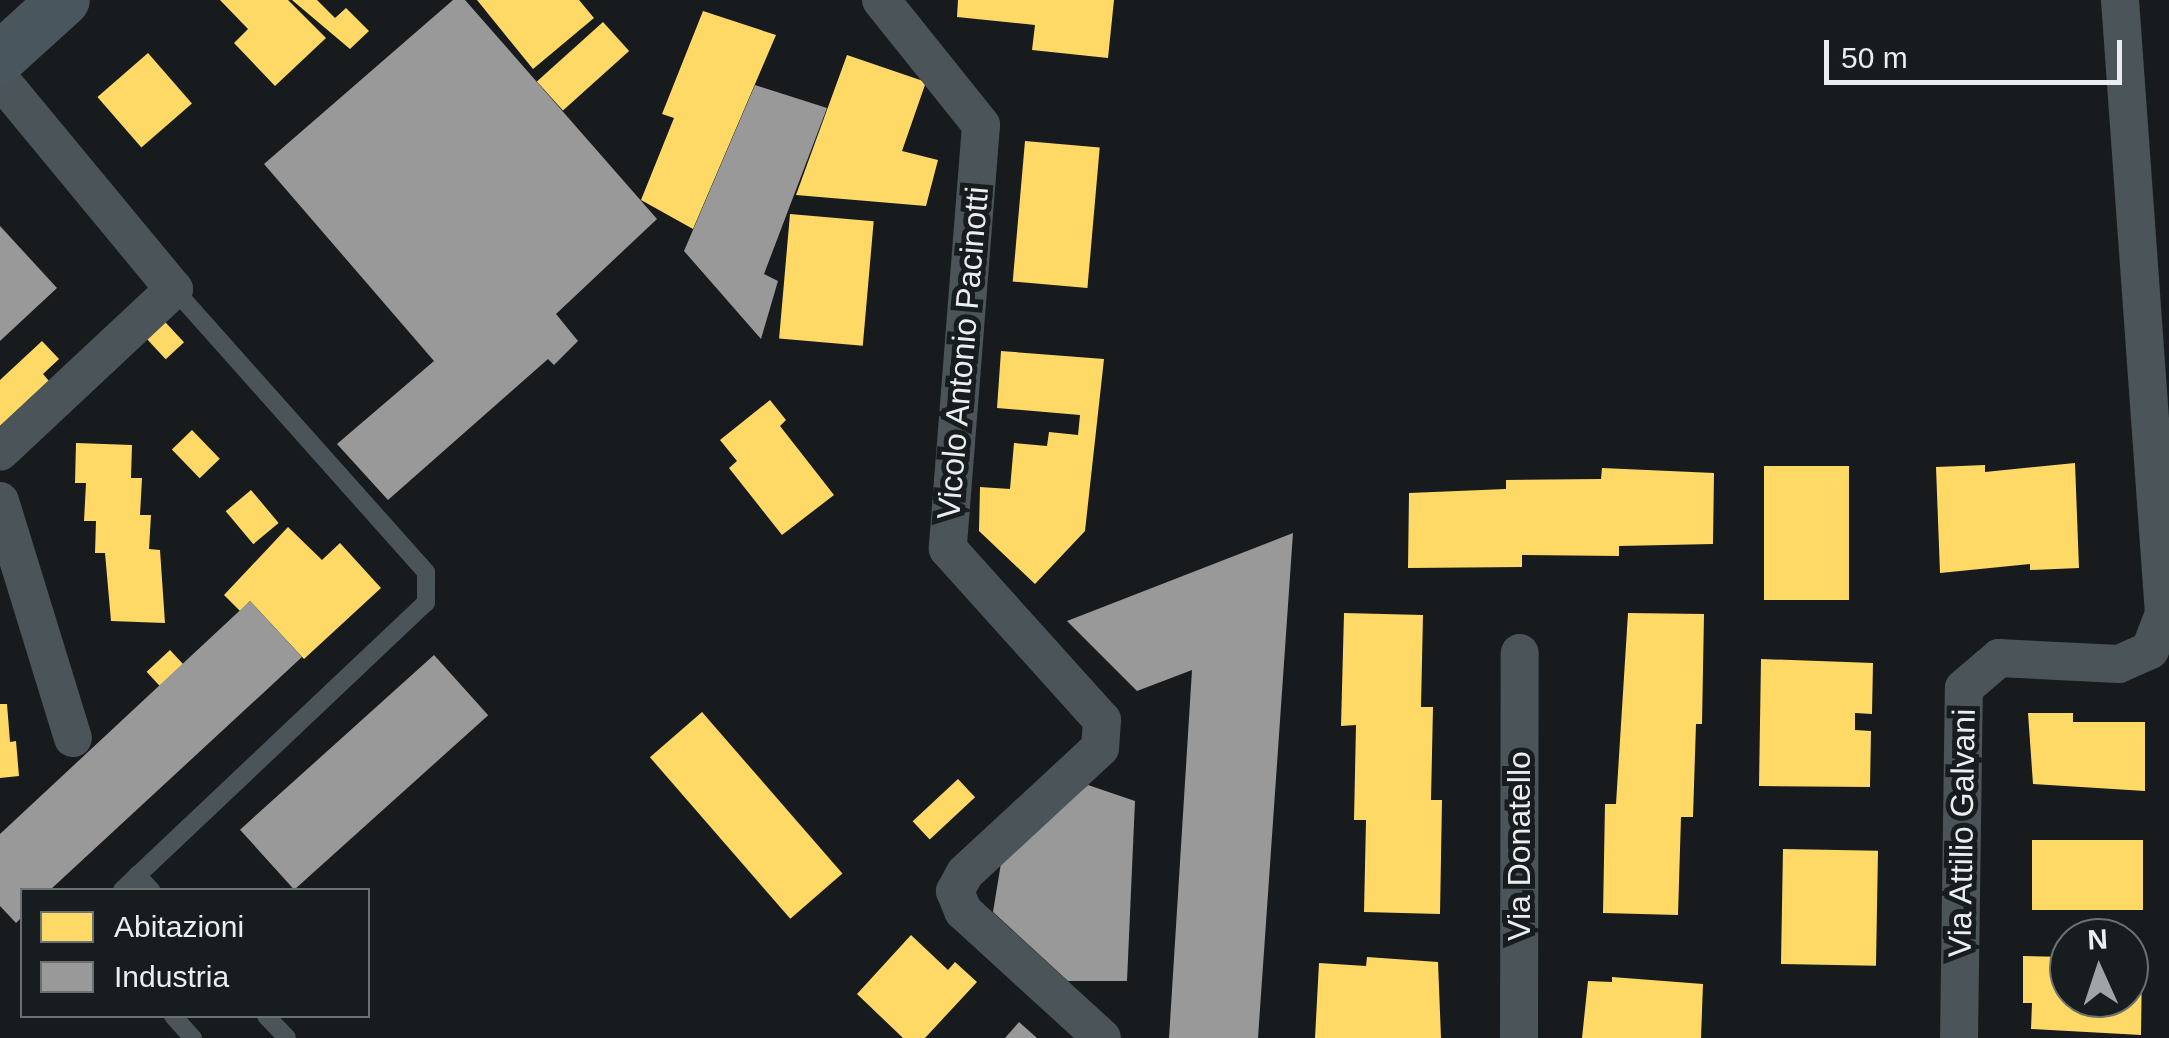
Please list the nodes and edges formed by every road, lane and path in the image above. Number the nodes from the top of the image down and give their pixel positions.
1 (64, 0) edge
2 (881, 0) edge
3 (2120, 0) edge
4 (0, 58) edge
5 (0, 79) edge
6 (174, 289) junction
7 (0, 452) edge
8 (0, 501) edge
9 (1520, 653) dead end
10 (73, 738) dead end
11 (138, 875) junction
12 (124, 888) edge
13 (149, 888) edge
14 (175, 1018) edge
15 (268, 1018) edge
16 (192, 1038) edge
17 (287, 1038) edge
18 (1102, 1038) edge
19 (1519, 1038) edge
20 (1960, 1038) edge

1 - 4 main road
2 - 18 street, Vicolo Antonio Pacinotti
3 - 20 street, Via Attilio Galvani
5 - 6 street
6 - 7 street
6 - 11 lane
8 - 10 street
9 - 19 street, Via Donatello
11 - 12 lane
11 - 13 lane
14 - 16 lane
15 - 17 lane

